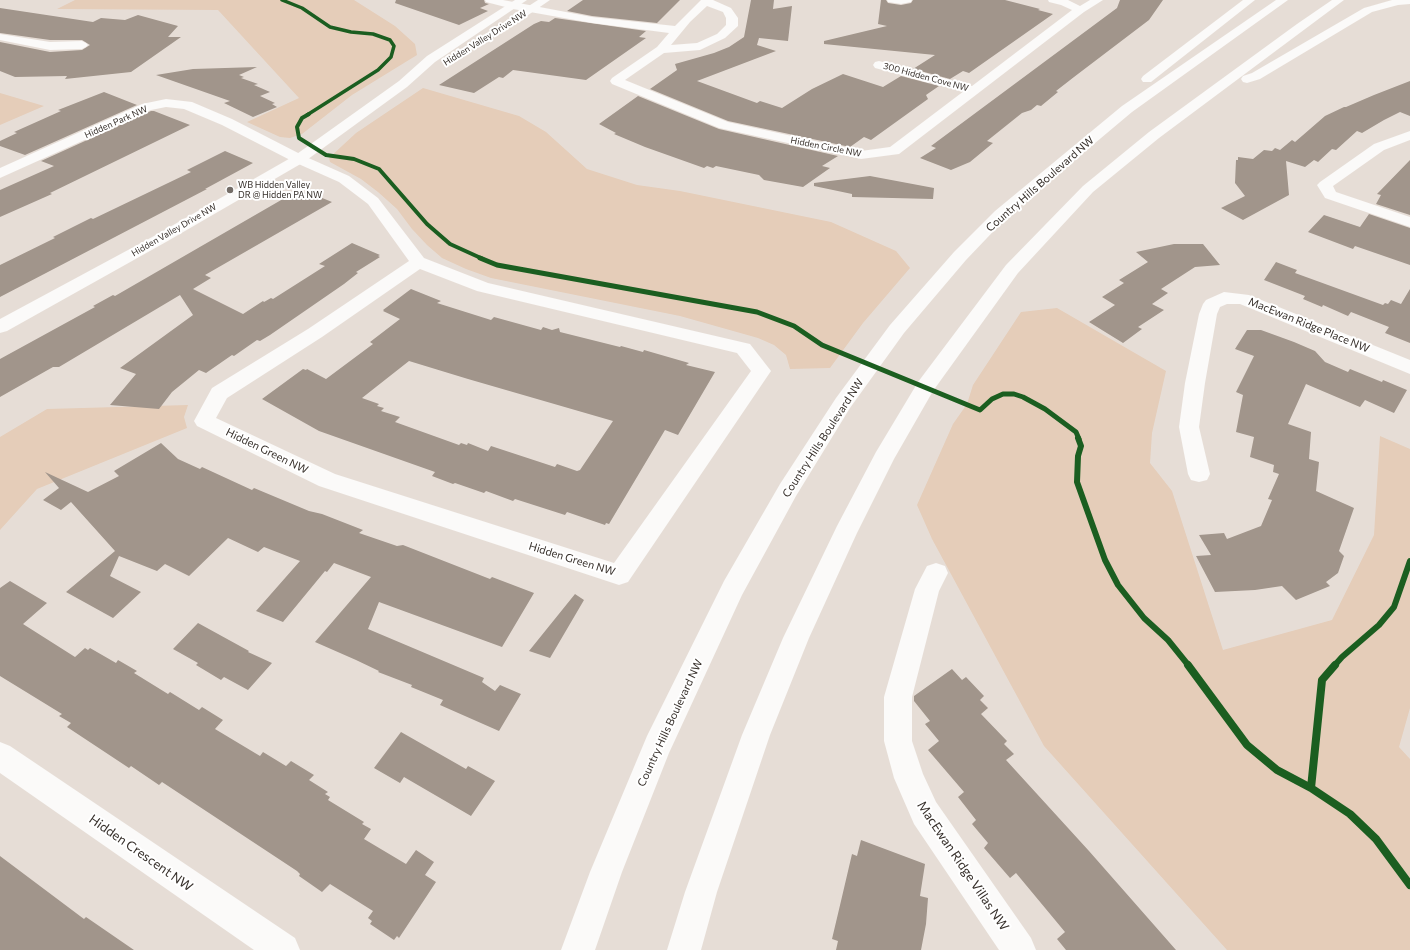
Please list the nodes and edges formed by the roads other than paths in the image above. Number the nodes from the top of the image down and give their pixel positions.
1 (490, 0) edge
2 (706, 0) edge
3 (892, 0) edge
4 (906, 0) edge
5 (1053, 0) edge
6 (1058, 0) edge
7 (1098, 0) edge
8 (1250, 0) edge
9 (1283, 0) edge
10 (1322, 0) edge
11 (1339, 0) edge
12 (544, 1) edge
13 (1410, 1) edge
14 (518, 3) edge
15 (531, 4) edge
16 (1080, 10) junction
17 (686, 20) junction
18 (1301, 26) junction
19 (499, 30) dead end
20 (677, 30) junction
21 (0, 37) edge
22 (82, 45) dead end
23 (661, 50) junction
24 (879, 65) dead end
25 (440, 66) dead end
26 (403, 84) junction
27 (1221, 85) junction
28 (974, 90) junction
29 (1127, 109) junction
30 (1410, 135) edge
31 (299, 159) junction
32 (0, 174) edge
33 (1410, 222) edge
34 (418, 262) junction
35 (0, 327) edge
36 (1410, 367) edge
37 (1199, 474) dead end
38 (936, 573) dead end
39 (0, 756) edge
40 (283, 950) edge
41 (578, 950) edge
42 (684, 950) edge
43 (1019, 950) edge

1 - 14 street
2 - 17 street, Hidden Circle NW
2 - 23 street
3 - 4 street
5 - 6 street
6 - 16 street
7 - 16 street, Hidden Circle NW
8 - 29 street
9 - 29 street, Country Hills Boulevard NW
10 - 18 street
11 - 18 street
12 - 15 street, Hidden Valley Drive NW
12 - 17 street
13 - 27 street
14 - 15 street
14 - 26 street, Hidden Valley Drive NW
15 - 19 street, Hidden Valley Drive NW
15 - 20 street
16 - 28 street, Hidden Circle NW
17 - 20 street, Hidden Circle NW
18 - 27 street
20 - 23 street, Hidden Circle NW
21 - 22 street
23 - 28 street, Hidden Circle NW
24 - 28 street, 300 Hidden Cove NW
25 - 26 street, Hidden Valley Drive NW
26 - 31 street, Hidden Valley Drive NW
27 - 42 street
29 - 41 street, Country Hills Boulevard NW
30 - 33 street
31 - 32 street, Hidden Park NW
31 - 34 street
31 - 35 street, Hidden Valley Drive NW
34 - 34 street, Hidden Green NW
36 - 37 street, MacEwan Ridge Place NW
38 - 43 street, MacEwan Ridge Villas NW
39 - 40 street, Hidden Crescent NW

